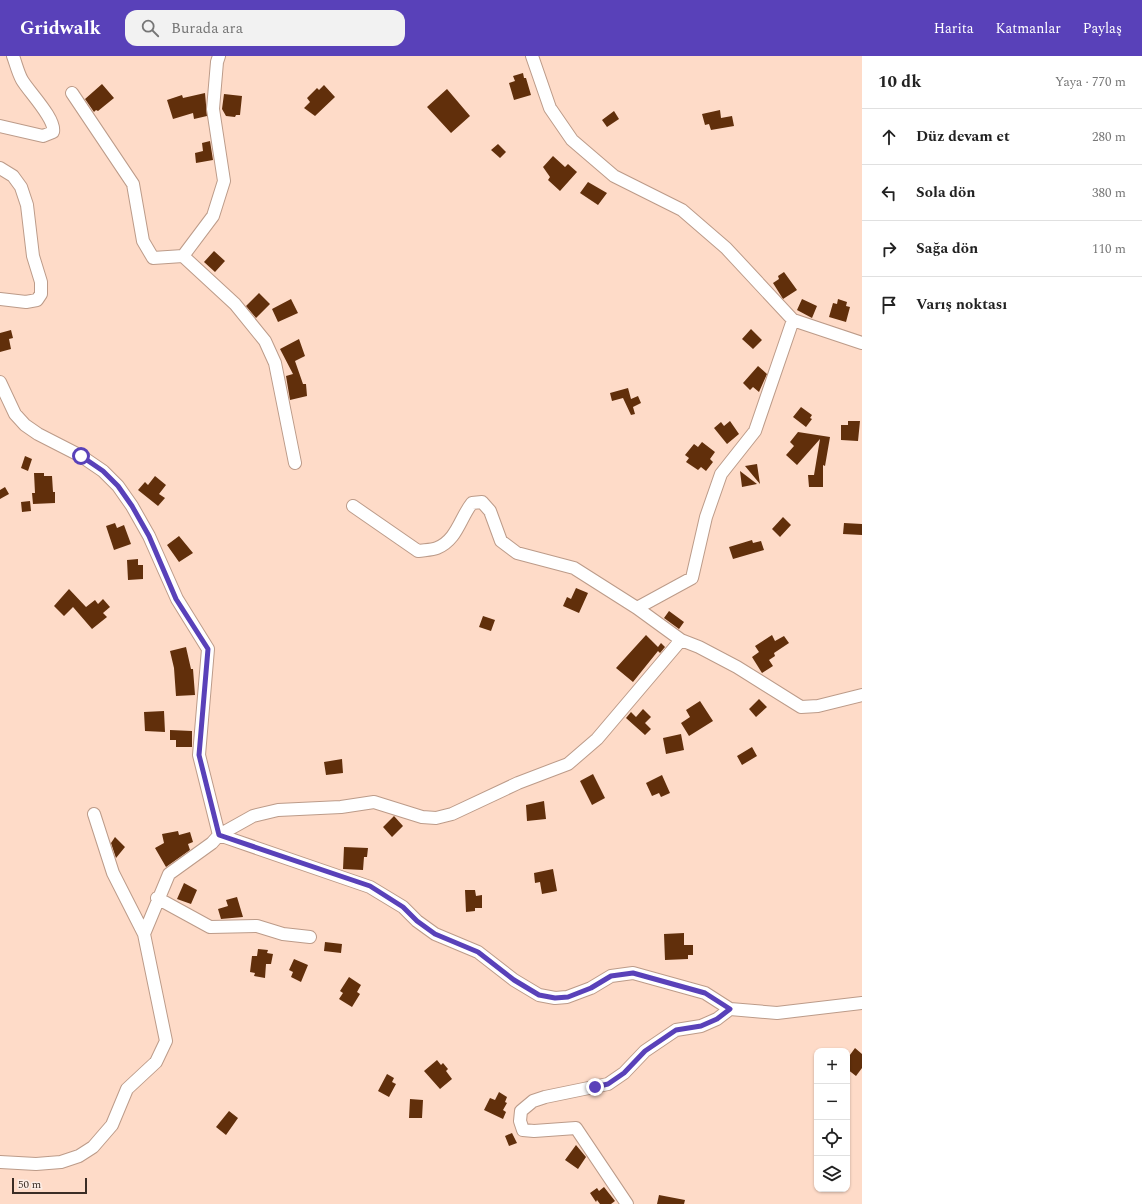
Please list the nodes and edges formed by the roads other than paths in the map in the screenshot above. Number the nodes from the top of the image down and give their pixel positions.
1 (13, 56) edge
2 (219, 56) edge
3 (532, 56) edge
4 (72, 93) dead end
5 (0, 126) edge
6 (0, 168) edge
7 (183, 256) junction
8 (0, 299) edge
9 (793, 320) junction
10 (862, 343) edge
11 (0, 382) edge
12 (295, 463) dead end
13 (353, 506) dead end
14 (637, 608) junction
15 (680, 640) junction
16 (862, 695) edge
17 (94, 814) dead end
18 (219, 835) junction
19 (158, 898) junction
20 (144, 934) junction
21 (310, 937) dead end
22 (862, 1003) edge
23 (730, 1009) junction
24 (0, 1162) edge
25 (627, 1204) edge

1 - 5 street
2 - 7 street
3 - 9 street
4 - 7 street
6 - 8 street
7 - 12 street
9 - 10 street
9 - 14 street
11 - 18 street
13 - 14 street
14 - 15 street
15 - 16 street
15 - 18 street
17 - 20 street
18 - 19 street
18 - 23 street
19 - 20 street
19 - 21 street
20 - 24 street
22 - 23 street
23 - 25 street

